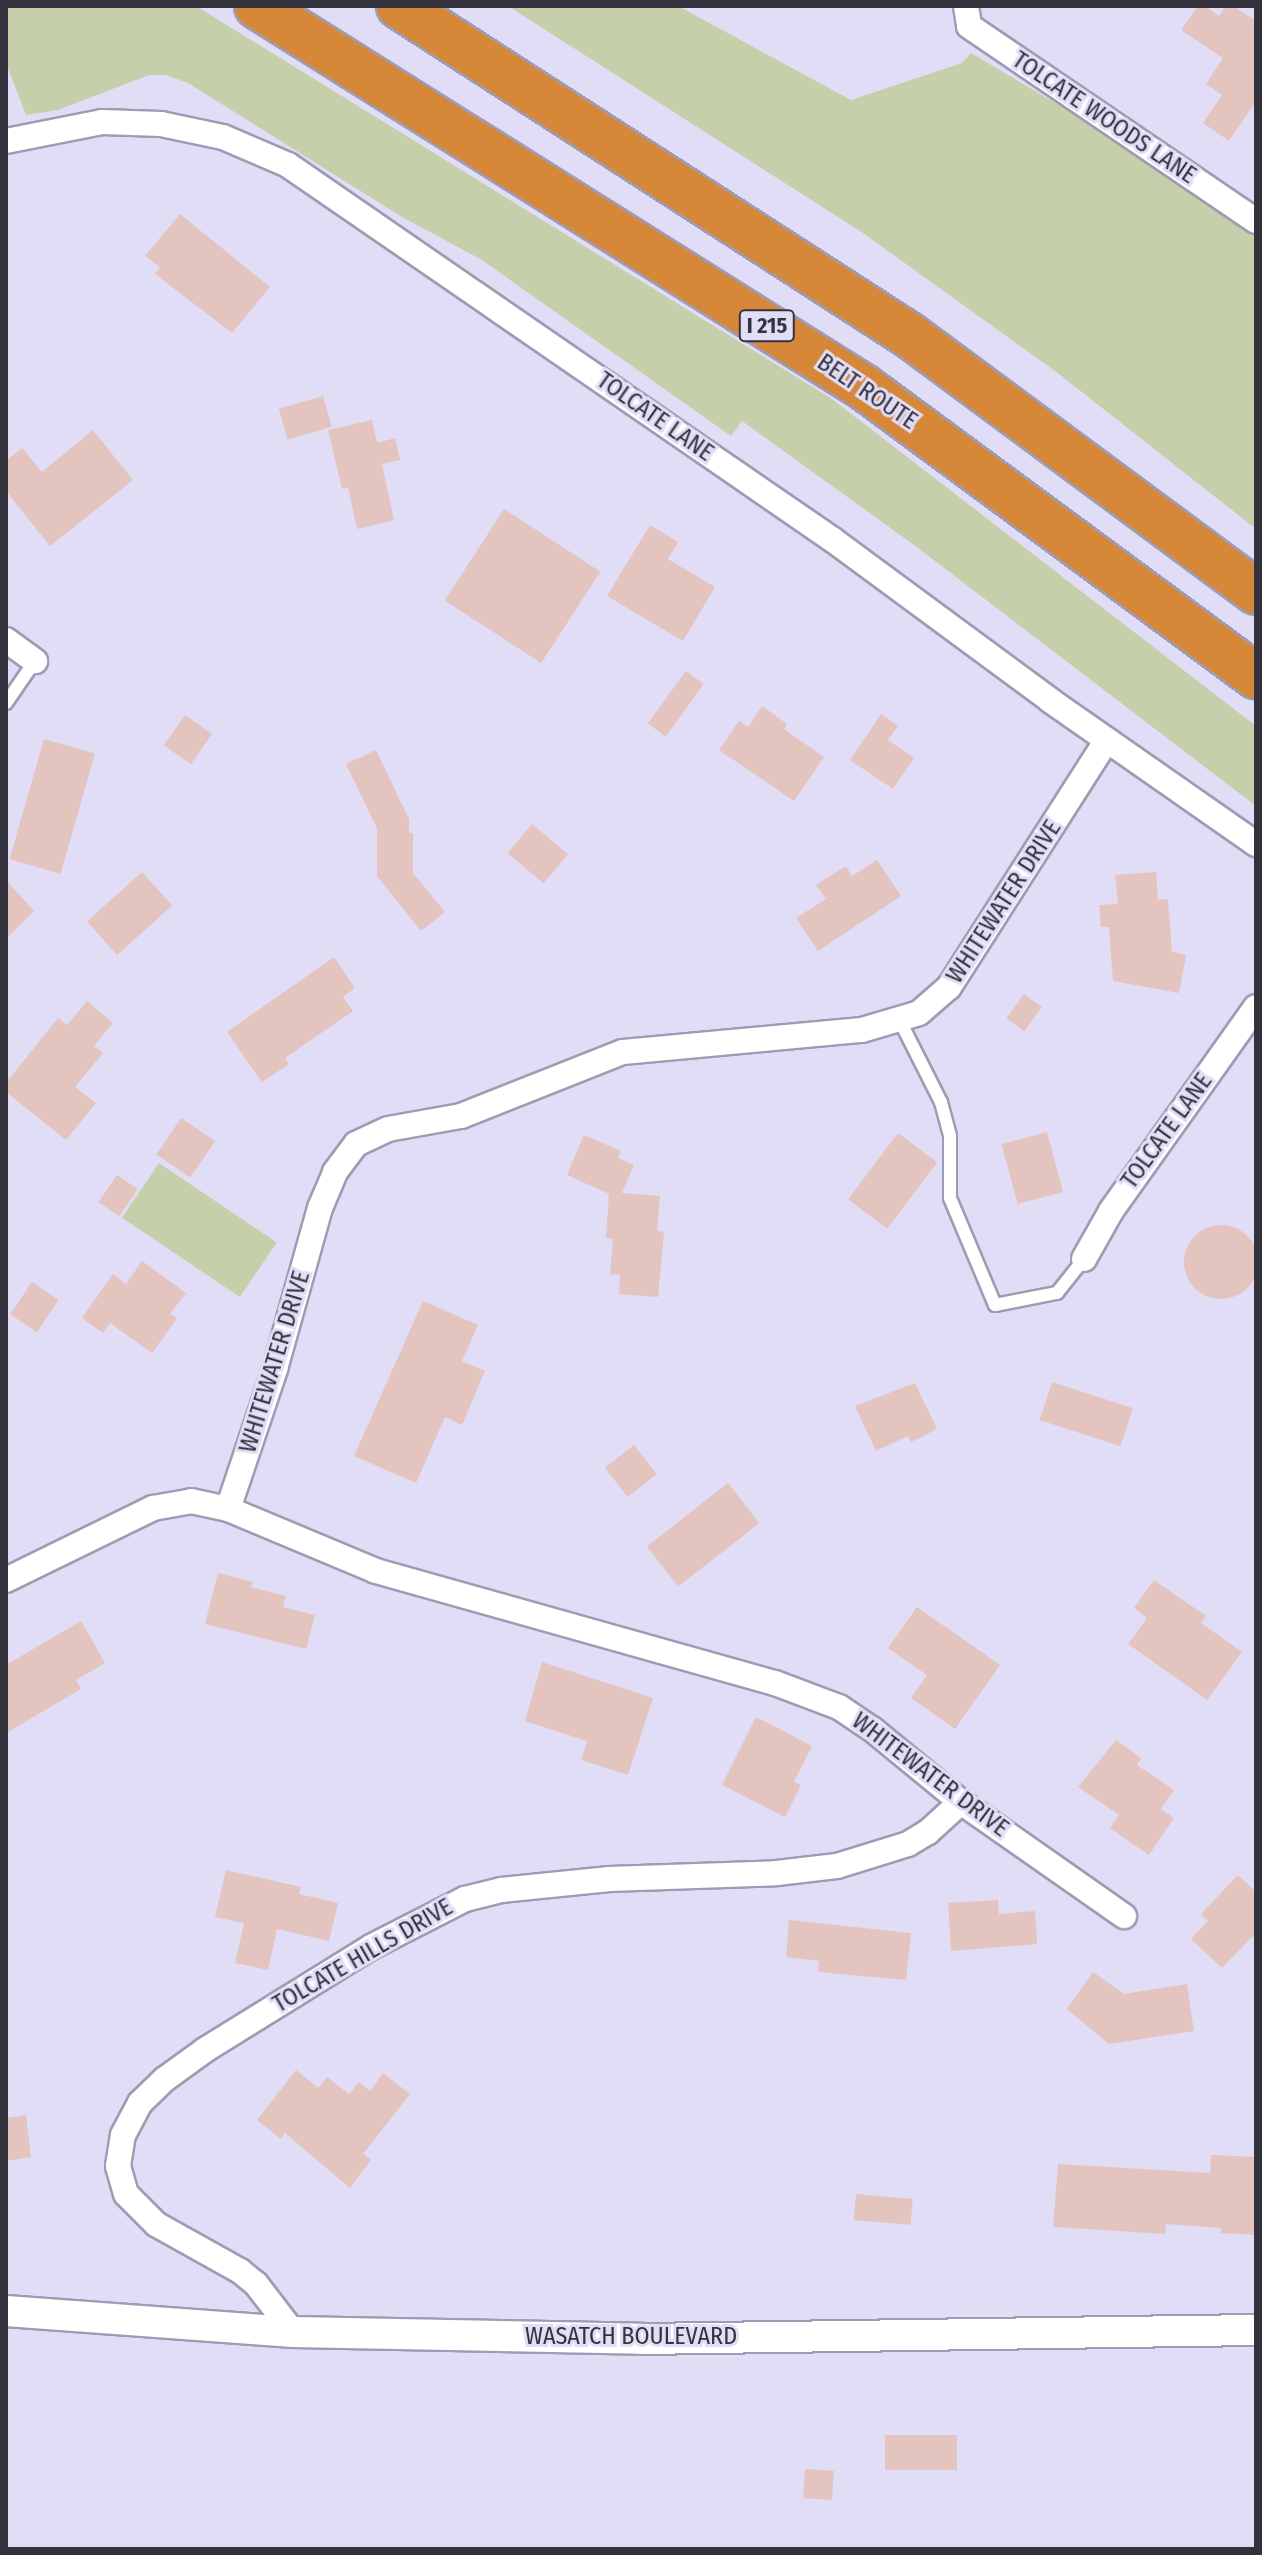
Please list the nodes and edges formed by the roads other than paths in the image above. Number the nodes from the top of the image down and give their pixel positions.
1 (257, 6) edge
2 (399, 6) edge
3 (966, 6) edge
4 (6, 141) edge
5 (1256, 221) edge
6 (1256, 592) edge
7 (6, 640) edge
8 (35, 661) joint
9 (1256, 676) edge
10 (6, 703) edge
11 (1107, 740) junction
12 (1256, 844) edge
13 (1256, 1007) edge
14 (900, 1021) junction
15 (1084, 1259) joint
16 (228, 1509) junction
17 (6, 1580) edge
18 (961, 1802) junction
19 (1124, 1916) dead end
20 (6, 2311) edge
21 (1256, 2330) edge
22 (293, 2332) junction

1 - 9 highway, BELT ROUTE / I 215
2 - 6 highway
3 - 5 street, TOLCATE WOODS LANE
4 - 11 street, TOLCATE LANE
7 - 8 street
8 - 10 lane
11 - 12 street, TOLCATE LANE
11 - 14 street, WHITEWATER DRIVE
13 - 15 street, TOLCATE LANE
14 - 15 lane
14 - 16 street, WHITEWATER DRIVE
16 - 17 street
16 - 18 street, WHITEWATER DRIVE
18 - 19 street, WHITEWATER DRIVE
18 - 22 street, TOLCATE HILLS DRIVE
20 - 22 street, WASATCH BOULEVARD
21 - 22 street, WASATCH BOULEVARD

